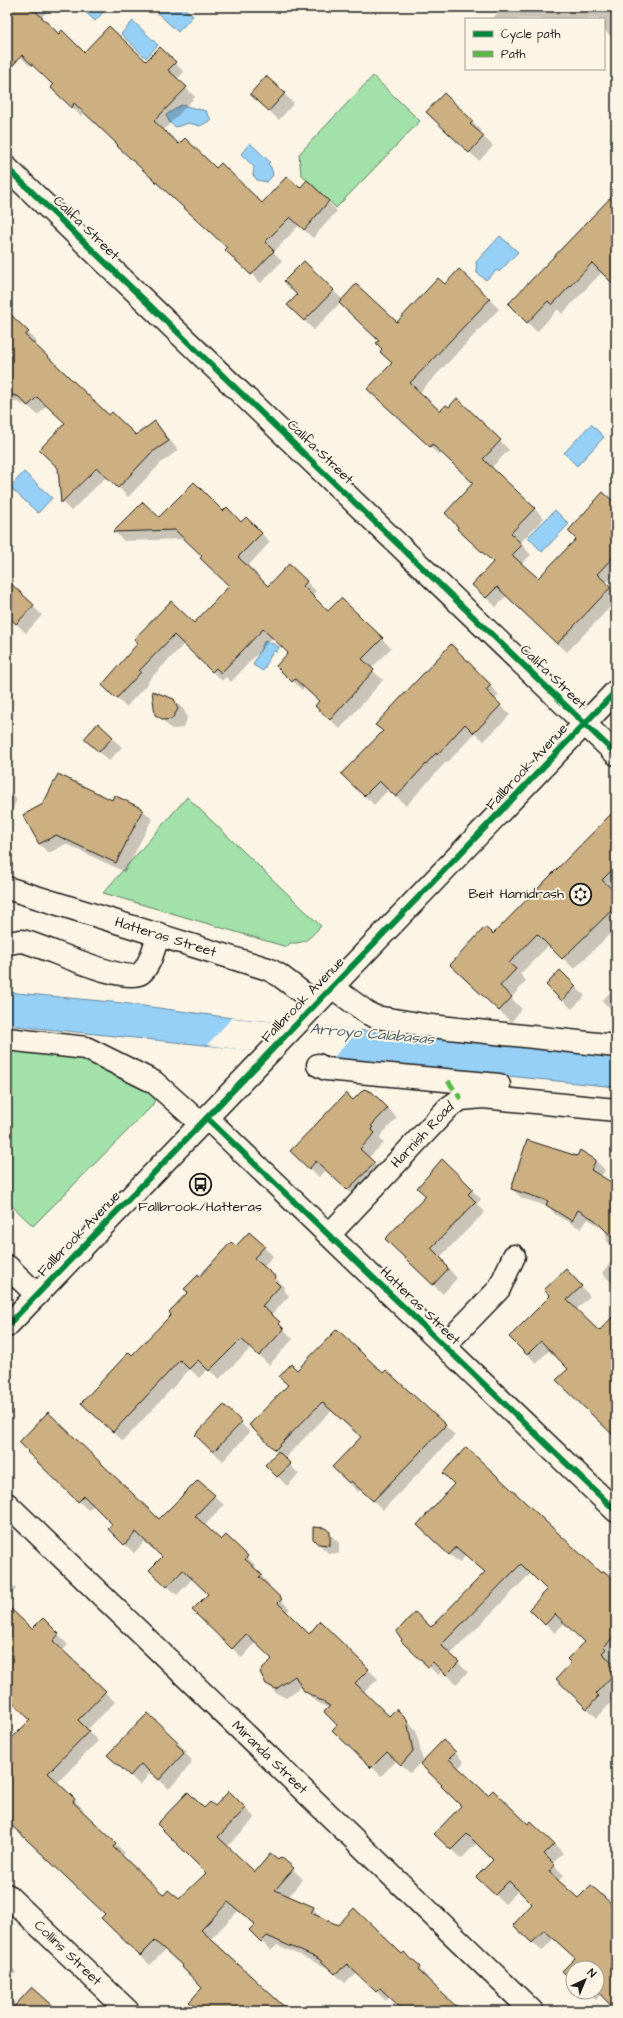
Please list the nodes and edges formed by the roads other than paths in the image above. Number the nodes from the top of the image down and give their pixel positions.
1 (7, 168) edge
2 (616, 691) edge
3 (584, 724) junction
4 (616, 754) edge
5 (7, 888) edge
6 (159, 934) junction
7 (7, 943) edge
8 (332, 987) junction
9 (316, 1003) junction
10 (7, 1039) edge
11 (616, 1046) edge
12 (318, 1065) dead end
13 (616, 1096) edge
14 (616, 1110) edge
15 (204, 1121) junction
16 (328, 1235) junction
17 (514, 1256) dead end
18 (7, 1266) edge
19 (37, 1295) junction
20 (7, 1326) edge
21 (444, 1346) junction
22 (7, 1504) edge
23 (616, 1511) edge
24 (7, 1895) edge
25 (128, 2011) edge
26 (532, 2011) edge

1 - 3 street, Califa Street
2 - 3 street, Fallbrook Avenue
3 - 4 street, Califa Street
3 - 8 street, Fallbrook Avenue
5 - 6 street, Hatteras Street
6 - 7 street
6 - 9 street, Hatteras Street
8 - 9 street, Fallbrook Avenue
8 - 11 street
9 - 15 street, Fallbrook Avenue
10 - 15 street, Hatteras Street
12 - 13 street
14 - 16 street, Harnish Road
15 - 16 street, Hatteras Street
15 - 19 street, Fallbrook Avenue
16 - 21 street, Hatteras Street
17 - 21 street
18 - 19 street
19 - 20 street, Fallbrook Avenue
21 - 23 street, Hatteras Street
22 - 26 street, Miranda Street
24 - 25 street, Collins Street

